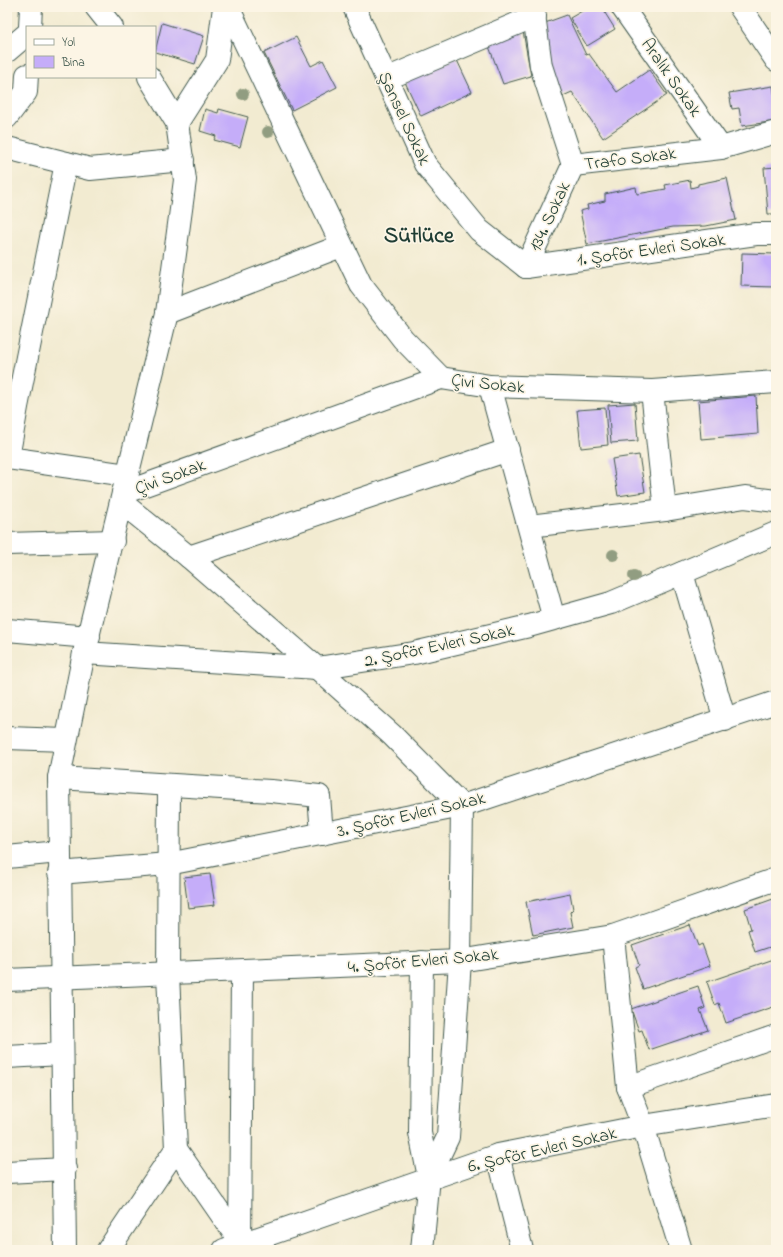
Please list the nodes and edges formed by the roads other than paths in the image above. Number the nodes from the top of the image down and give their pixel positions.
1 (31, 7) edge
2 (96, 7) edge
3 (224, 7) edge
4 (228, 7) edge
5 (354, 7) edge
6 (622, 7) edge
7 (740, 7) edge
8 (534, 11) edge
9 (30, 26) edge
10 (111, 26) edge
11 (26, 35) edge
12 (7, 51) edge
13 (776, 60) edge
14 (27, 78) edge
15 (150, 78) edge
16 (386, 79) junction
17 (7, 117) edge
18 (178, 123) junction
19 (776, 132) edge
20 (7, 148) edge
21 (721, 148) junction
22 (183, 160) junction
23 (66, 163) junction
24 (573, 165) junction
25 (776, 234) edge
26 (341, 246) junction
27 (526, 267) junction
28 (167, 313) junction
29 (17, 361) edge
30 (441, 378) junction
31 (776, 382) edge
32 (490, 386) junction
33 (652, 391) junction
34 (508, 450) junction
35 (8, 458) edge
36 (124, 490) junction
37 (776, 501) edge
38 (665, 510) junction
39 (529, 526) junction
40 (776, 533) edge
41 (113, 541) junction
42 (7, 544) edge
43 (189, 557) junction
44 (682, 573) junction
45 (554, 619) junction
46 (7, 630) edge
47 (86, 645) junction
48 (317, 668) junction
49 (776, 702) edge
50 (724, 720) junction
51 (7, 738) edge
52 (65, 740) junction
53 (59, 778) junction
54 (169, 784) junction
55 (462, 806) junction
56 (322, 834) junction
57 (7, 857) edge
58 (59, 863) junction
59 (168, 864) junction
60 (776, 879) edge
61 (613, 936) junction
62 (460, 961) junction
63 (422, 962) junction
64 (242, 972) junction
65 (168, 974) junction
66 (60, 978) junction
67 (7, 980) edge
68 (776, 1036) edge
69 (62, 1054) junction
70 (7, 1058) edge
71 (628, 1087) junction
72 (776, 1104) edge
73 (643, 1126) junction
74 (176, 1149) junction
75 (498, 1155) junction
76 (65, 1169) junction
77 (7, 1172) edge
78 (429, 1177) junction
79 (235, 1248) edge
80 (65, 1250) edge
81 (108, 1250) edge
82 (422, 1250) edge
83 (522, 1250) edge
84 (681, 1250) edge

1 - 9 street
2 - 10 street
3 - 18 street
4 - 26 street
5 - 16 street, Şansel Sokak
6 - 21 street, Aralık Sokak
7 - 13 street
8 - 16 street
8 - 24 street, Trafo Sokak
11 - 12 street
14 - 17 street
15 - 18 street
16 - 27 street, Şansel Sokak
18 - 22 street
19 - 21 street, Trafo Sokak
20 - 23 street
21 - 24 street, Trafo Sokak
22 - 23 street
22 - 28 street
23 - 29 street
24 - 27 street, 134. Sokak
25 - 27 street, 1. Şoför Evleri Sokak
26 - 28 street
26 - 30 street
28 - 36 street
29 - 35 street
30 - 32 street, Çivi Sokak
30 - 36 street, Çivi Sokak
31 - 33 street, Çivi Sokak
32 - 33 street, Çivi Sokak
32 - 34 street
33 - 38 street
34 - 39 street
34 - 43 street
35 - 36 street
36 - 41 street
36 - 43 street
37 - 38 street
38 - 39 street
39 - 45 street
40 - 44 street, 2. Şoför Evleri Sokak
41 - 42 street
41 - 47 street
43 - 48 street
44 - 45 street, 2. Şoför Evleri Sokak
44 - 50 street
45 - 48 street, 2. Şoför Evleri Sokak
46 - 47 street, 2. Şoför Evleri Sokak
47 - 48 street, 2. Şoför Evleri Sokak
47 - 52 street
48 - 55 street
49 - 50 street, 3. Şoför Evleri Sokak
50 - 55 street, 3. Şoför Evleri Sokak
51 - 52 street
52 - 53 street
53 - 54 street
53 - 58 street
54 - 56 street
54 - 59 street
55 - 56 street, 3. Şoför Evleri Sokak
55 - 62 street
56 - 59 street, 3. Şoför Evleri Sokak
57 - 58 street, 3. Şoför Evleri Sokak
58 - 59 street, 3. Şoför Evleri Sokak
58 - 66 street
59 - 65 street
60 - 61 street, 4. Şoför Evleri Sokak
61 - 62 street, 4. Şoför Evleri Sokak
61 - 71 street
62 - 63 street, 4. Şoför Evleri Sokak
62 - 78 street
63 - 64 street, 4. Şoför Evleri Sokak
63 - 78 street
64 - 65 street, 4. Şoför Evleri Sokak
64 - 79 street
65 - 66 street, 4. Şoför Evleri Sokak
65 - 74 street
66 - 67 street, 4. Şoför Evleri Sokak
66 - 69 street
68 - 71 street
69 - 70 street
69 - 76 street
71 - 73 street
72 - 73 street, 6. Şoför Evleri Sokak
73 - 75 street, 6. Şoför Evleri Sokak
73 - 84 street
74 - 79 street
74 - 81 street
75 - 78 street, 6. Şoför Evleri Sokak
75 - 83 street
76 - 77 street
76 - 80 street
78 - 79 street, 6. Şoför Evleri Sokak
78 - 82 street

